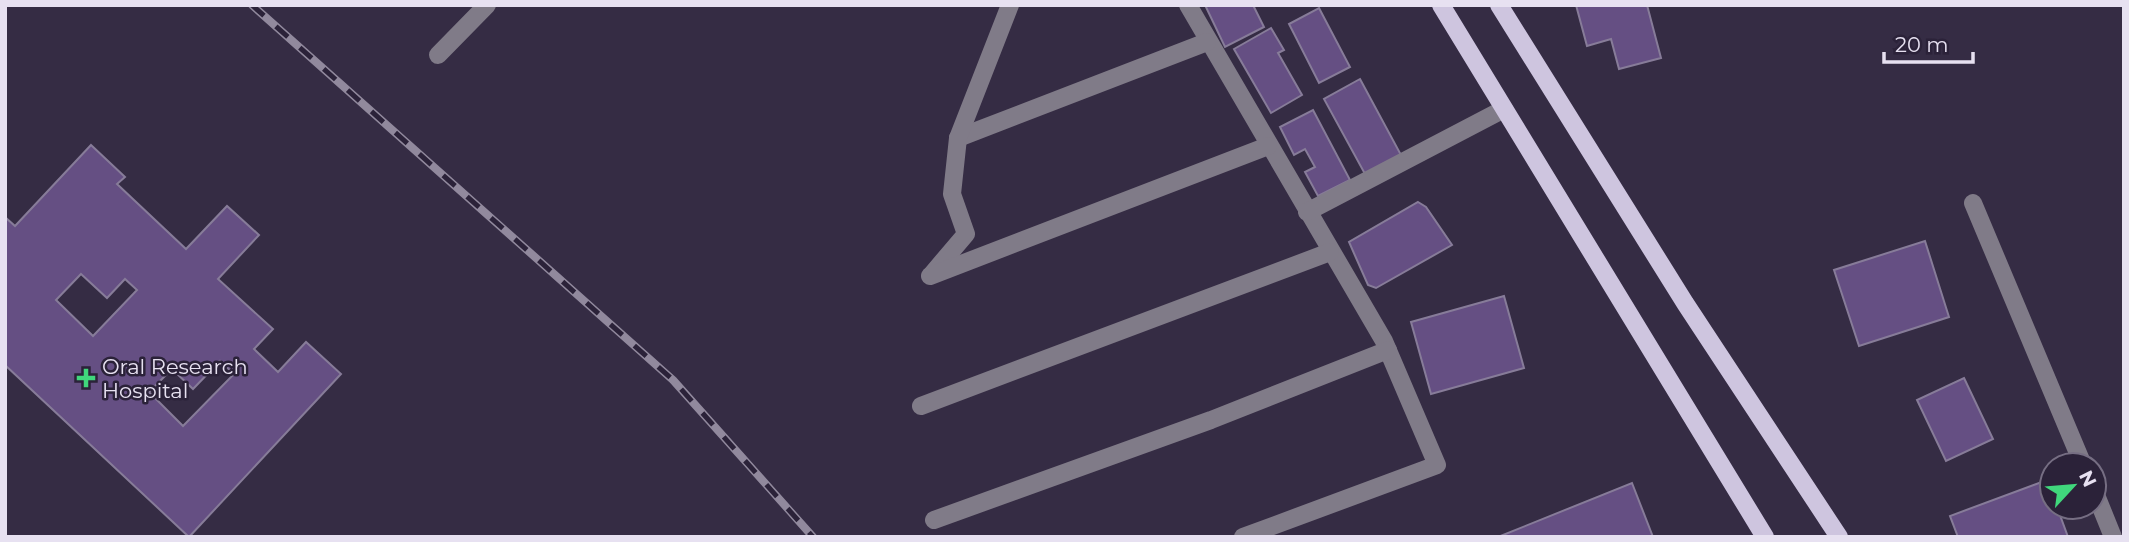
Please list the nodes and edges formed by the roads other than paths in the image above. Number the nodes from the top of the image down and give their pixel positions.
1 (487, 5) edge
2 (1010, 5) edge
3 (1188, 5) edge
4 (1441, 5) edge
5 (1499, 5) edge
6 (1207, 42) junction
7 (438, 55) dead end
8 (1504, 109) junction
9 (958, 138) junction
10 (1268, 146) junction
11 (1973, 203) dead end
12 (1307, 212) junction
13 (1330, 252) junction
14 (1388, 350) junction
15 (921, 406) dead end
16 (2077, 451) edge
17 (934, 520) dead end
18 (1243, 537) edge
19 (1765, 537) edge
20 (1839, 537) edge

1 - 7 street
2 - 9 street
3 - 6 street
4 - 8 main road
5 - 20 main road
6 - 9 street
6 - 10 street
8 - 12 street
8 - 19 main road
9 - 10 street
10 - 12 street
11 - 16 street
12 - 13 street
13 - 14 street
13 - 15 street
14 - 17 street
14 - 18 street

